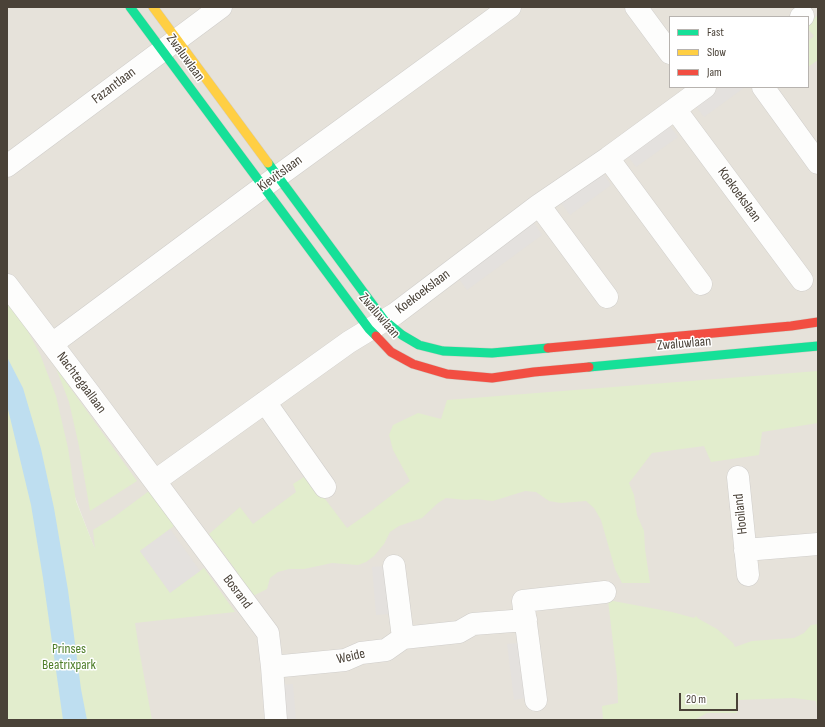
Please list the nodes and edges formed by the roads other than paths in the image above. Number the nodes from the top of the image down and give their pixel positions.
1 (130, 7) edge
2 (153, 7) edge
3 (221, 7) edge
4 (510, 7) edge
5 (636, 7) edge
6 (169, 45) junction
7 (669, 52) edge
8 (763, 88) edge
9 (700, 89) edge
10 (675, 108) junction
11 (608, 158) junction
12 (818, 163) edge
13 (7, 166) edge
14 (270, 182) junction
15 (539, 205) junction
16 (802, 280) dead end
17 (701, 284) dead end
18 (7, 285) edge
19 (607, 297) dead end
20 (818, 322) edge
21 (376, 325) junction
22 (52, 344) junction
23 (818, 346) edge
24 (265, 402) junction
25 (738, 477) dead end
26 (155, 481) junction
27 (325, 487) dead end
28 (818, 544) edge
29 (745, 550) junction
30 (394, 566) dead end
31 (748, 575) dead end
32 (605, 592) dead end
33 (526, 620) junction
34 (404, 638) junction
35 (272, 667) junction
36 (536, 700) dead end
37 (276, 720) edge

1 - 6 main road, Zwaluwlaan
2 - 6 main road, Zwaluwlaan
3 - 6 street, Fazantlaan
4 - 14 street, Kievitslaan
5 - 7 street
6 - 13 street, Fazantlaan
6 - 14 main road, Zwaluwlaan
6 - 14 main road, Zwaluwlaan
8 - 12 street
9 - 10 street, Koekoekslaan
10 - 11 street, Koekoekslaan
10 - 16 street, Koekoekslaan
11 - 15 street, Koekoekslaan
11 - 17 street
14 - 21 main road, Zwaluwlaan
14 - 21 main road, Zwaluwlaan
14 - 22 street, Kievitslaan
15 - 19 street
15 - 21 street, Koekoekslaan
18 - 22 street, Nachtegaallaan
20 - 21 main road, Zwaluwlaan
21 - 23 main road, Zwaluwlaan
21 - 24 street, Koekoekslaan
22 - 26 street, Nachtegaallaan
24 - 26 street, Koekoekslaan
24 - 27 street
25 - 29 street, Hooiland
26 - 35 street, Bosrand
28 - 29 street, Hooiland
29 - 31 street, Hooiland
30 - 34 street
32 - 33 street
33 - 34 street, Weide
33 - 36 street
34 - 35 street, Weide
35 - 37 street, Bosrand

